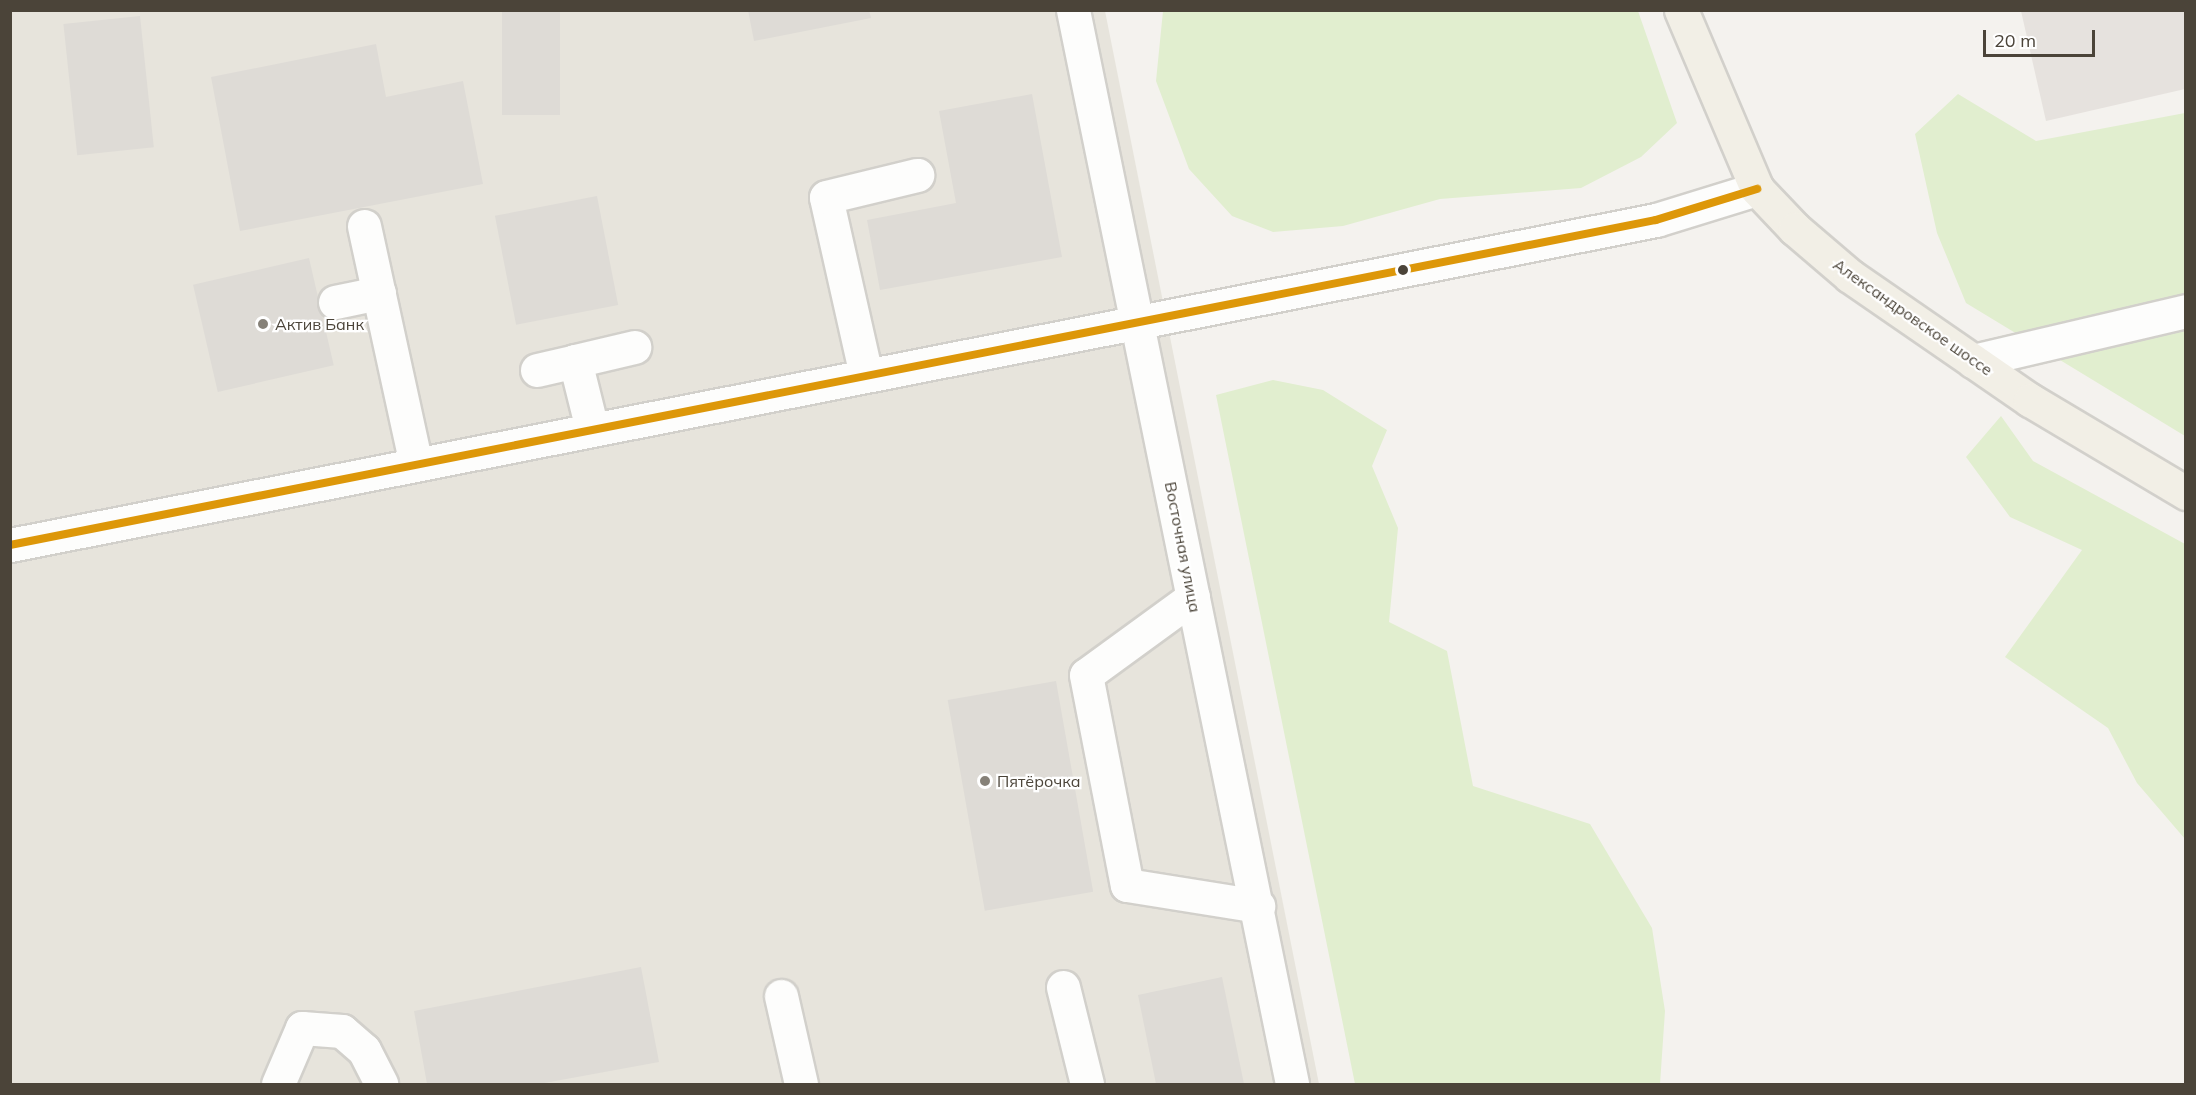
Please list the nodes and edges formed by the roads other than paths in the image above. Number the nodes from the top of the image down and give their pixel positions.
1 (1073, 10) edge
2 (1681, 10) edge
3 (917, 175) dead end
4 (1757, 189) junction
5 (364, 226) dead end
6 (379, 293) junction
7 (335, 302) dead end
8 (2186, 311) edge
9 (1138, 321) junction
10 (633, 347) dead end
11 (575, 361) junction
12 (1974, 361) junction
13 (537, 370) dead end
14 (866, 375) junction
15 (592, 429) junction
16 (416, 464) junction
17 (2186, 493) edge
18 (10, 545) edge
19 (1193, 597) junction
20 (1258, 906) junction
21 (1063, 987) dead end
22 (781, 996) dead end
23 (278, 1084) edge
24 (381, 1084) edge
25 (801, 1084) edge
26 (1087, 1084) edge
27 (1292, 1084) edge

1 - 9 street, Восточная улица
2 - 4 main road, Александровское шоссе
3 - 14 street
4 - 9 street
4 - 12 main road, Александровское шоссе
5 - 6 street
6 - 7 street
6 - 16 street
8 - 12 street
9 - 14 street
9 - 19 street, Восточная улица
10 - 11 street
11 - 13 street
11 - 15 street
12 - 17 main road, Александровское шоссе
14 - 15 street
15 - 16 street
16 - 18 street
19 - 20 street, Восточная улица
19 - 20 street
20 - 27 street, Восточная улица
21 - 26 street
22 - 25 street
23 - 24 street

